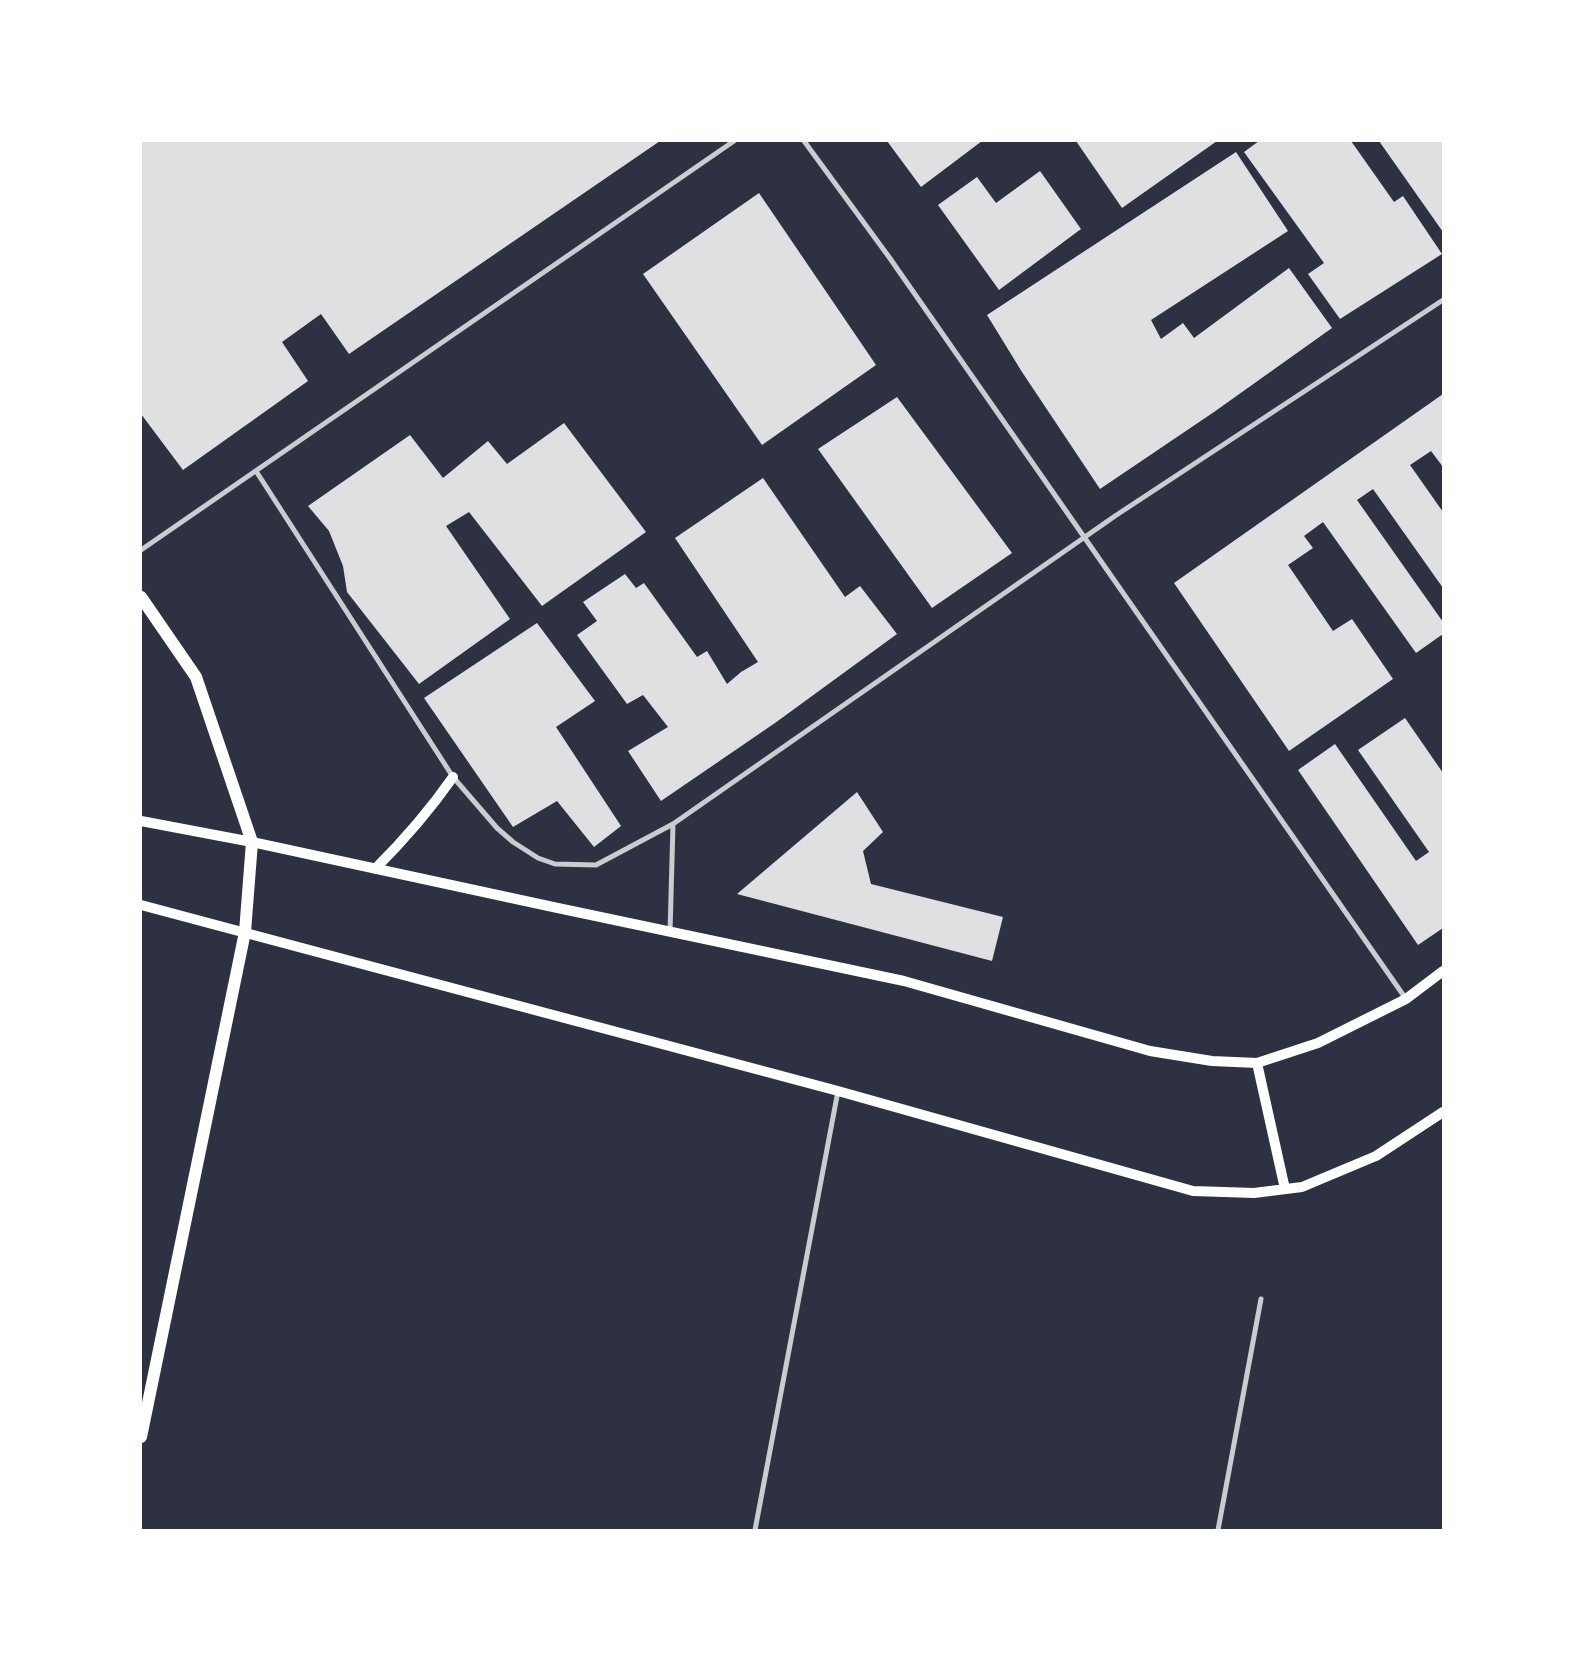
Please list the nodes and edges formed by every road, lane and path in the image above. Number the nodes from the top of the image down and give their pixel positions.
1 (734, 141) edge
2 (804, 141) edge
3 (1443, 300) edge
4 (256, 472) junction
5 (1085, 538) junction
6 (141, 550) edge
7 (141, 597) edge
8 (453, 777) junction
9 (141, 821) edge
10 (673, 824) junction
11 (252, 842) junction
12 (375, 869) junction
13 (141, 904) edge
14 (245, 932) junction
15 (670, 932) junction
16 (1443, 972) edge
17 (1406, 998) junction
18 (1257, 1063) junction
19 (838, 1091) junction
20 (1443, 1112) edge
21 (1285, 1190) junction
22 (1260, 1299) dead end
23 (141, 1437) edge
24 (755, 1530) edge
25 (1218, 1530) edge

1 - 4 street
2 - 5 street
3 - 5 street
4 - 6 street
4 - 8 street
5 - 10 street
5 - 17 street
7 - 11 main road
8 - 10 street
8 - 12 main road
9 - 11 main road
10 - 15 street
11 - 12 main road
11 - 14 main road
12 - 15 main road
13 - 14 main road
14 - 19 main road
14 - 23 main road
15 - 18 main road
16 - 17 main road
17 - 18 main road
18 - 21 main road
19 - 21 main road
19 - 24 street
20 - 21 main road
22 - 25 street

